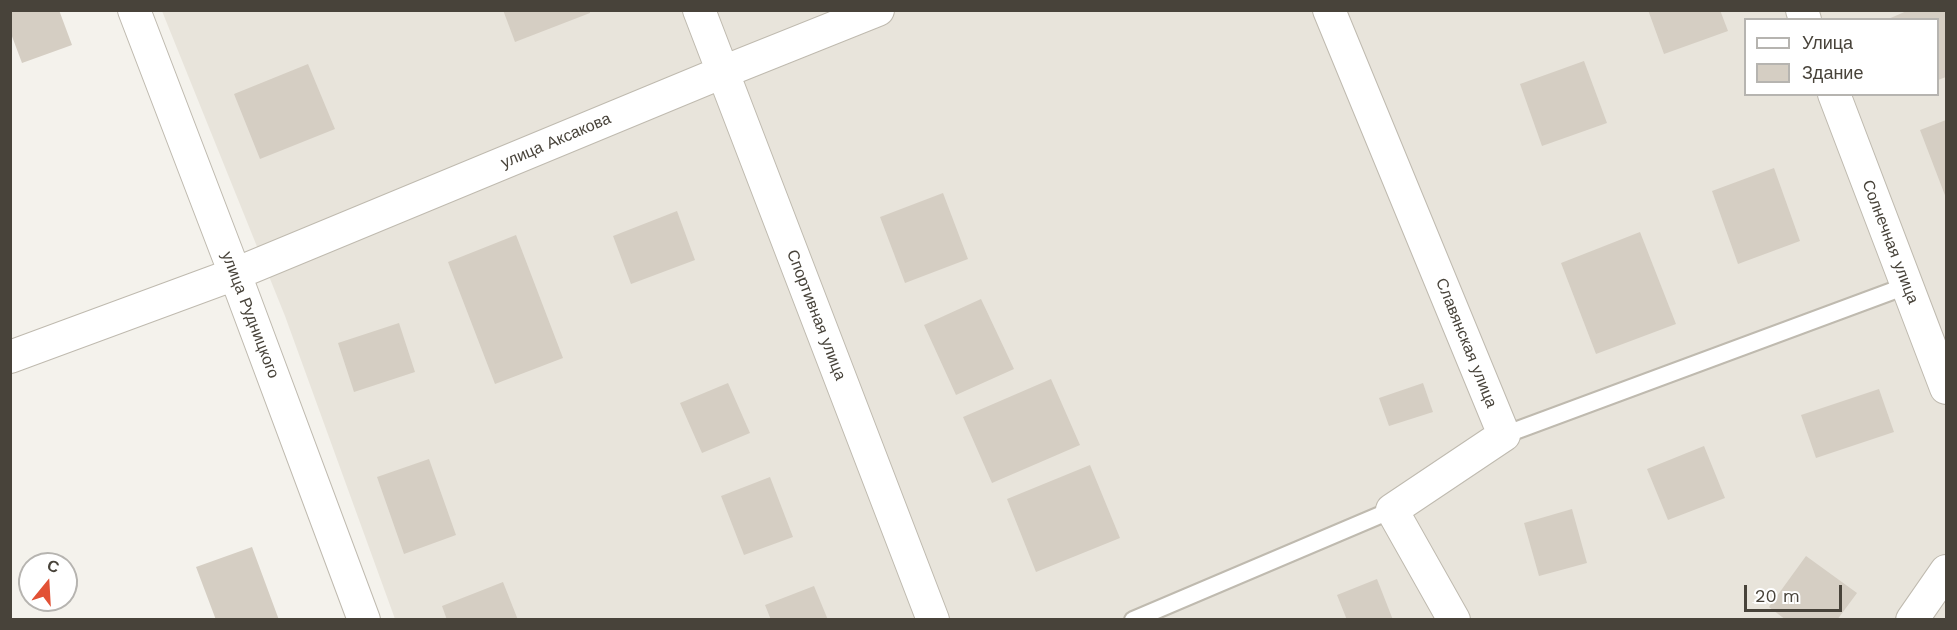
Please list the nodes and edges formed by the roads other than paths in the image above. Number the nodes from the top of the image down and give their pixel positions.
1 (134, 10) edge
2 (699, 10) edge
3 (878, 10) edge
4 (1329, 10) edge
5 (723, 72) junction
6 (1835, 96) edge
7 (235, 274) junction
8 (1906, 286) junction
9 (10, 357) edge
10 (1947, 388) edge
11 (1504, 435) junction
12 (1392, 510) junction
13 (1947, 571) edge
14 (364, 620) edge
15 (933, 620) edge
16 (1133, 620) edge
17 (1454, 620) edge
18 (1912, 620) edge

1 - 7 street, улица Рудницкого
2 - 5 street, Спортивная улица
3 - 5 street, улица Аксакова
4 - 11 street, Славянская улица
5 - 7 street, улица Аксакова
5 - 15 street, Спортивная улица
6 - 8 street, Солнечная улица
7 - 9 street, улица Аксакова
7 - 14 street, улица Рудницкого
8 - 10 street, Солнечная улица
8 - 11 lane
11 - 12 street
12 - 16 lane
12 - 17 street
13 - 18 street

